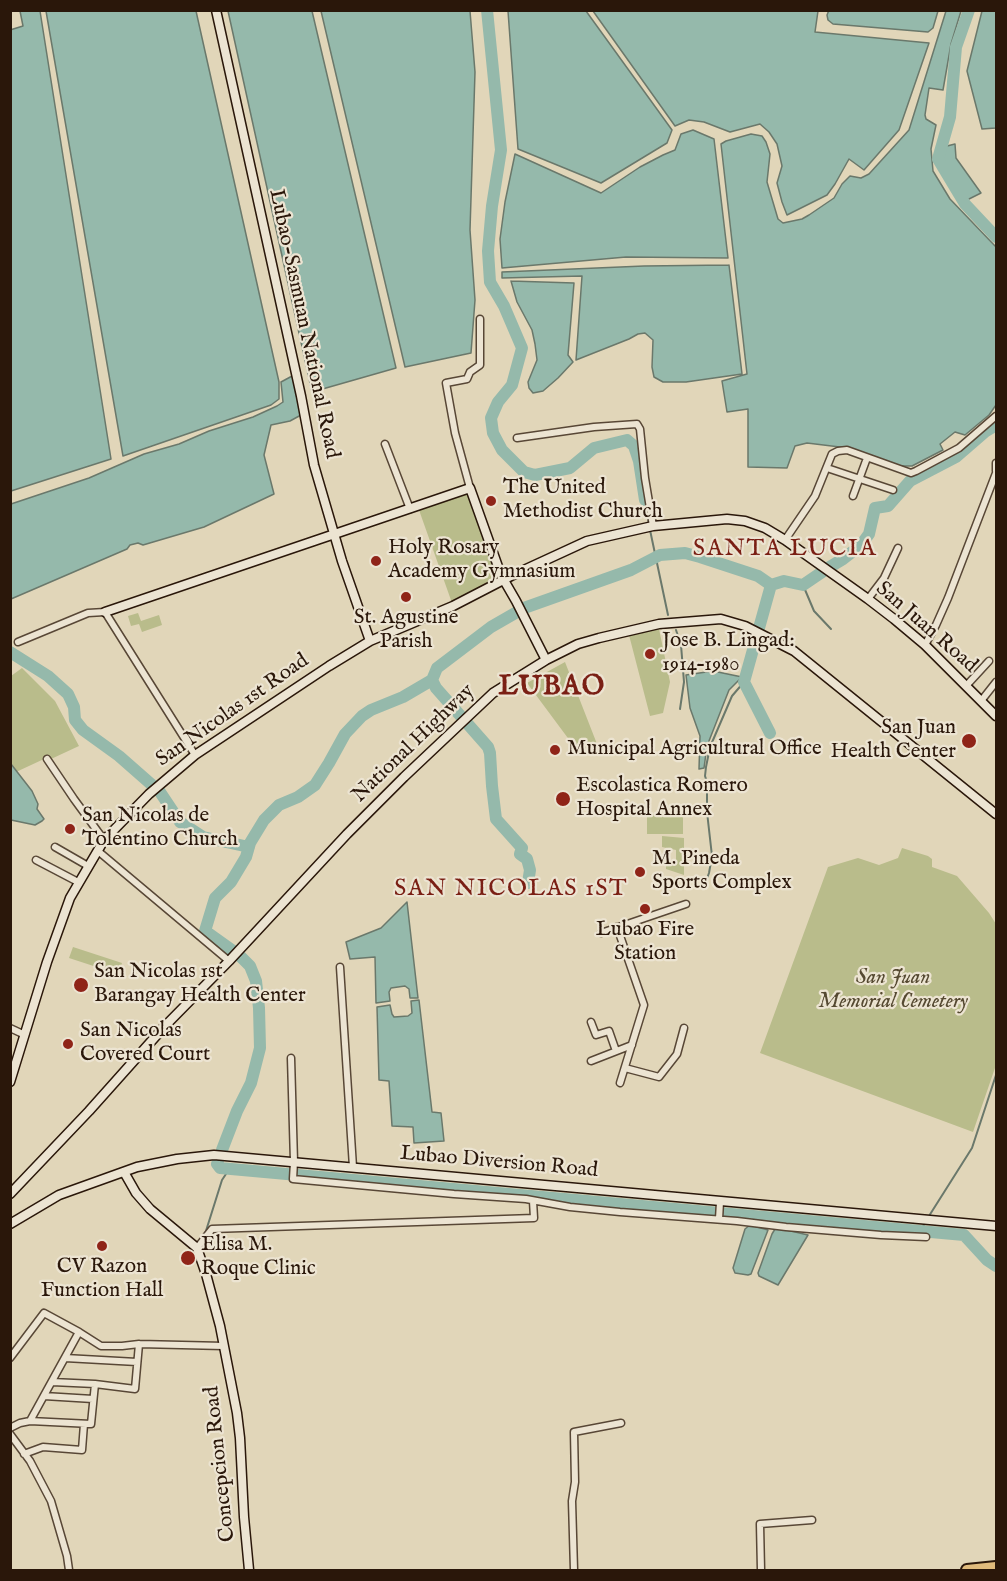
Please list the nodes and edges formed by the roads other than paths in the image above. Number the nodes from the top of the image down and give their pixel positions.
1 (216, 10) edge
2 (480, 319) dead end
3 (996, 416) edge
4 (517, 438) dead end
5 (385, 444) dead end
6 (867, 458) junction
7 (996, 463) edge
8 (827, 468) junction
9 (996, 472) edge
10 (860, 480) junction
11 (470, 488) junction
12 (893, 490) dead end
13 (853, 496) dead end
14 (410, 509) junction
15 (650, 526) junction
16 (333, 533) junction
17 (785, 540) junction
18 (898, 548) dead end
19 (504, 580) junction
20 (868, 599) junction
21 (105, 612) junction
22 (370, 641) junction
23 (18, 642) dead end
24 (925, 645) junction
25 (546, 660) junction
26 (989, 662) dead end
27 (996, 682) edge
28 (966, 686) junction
29 (981, 701) junction
30 (996, 716) edge
31 (195, 755) junction
32 (48, 759) dead end
33 (996, 814) edge
34 (104, 840) junction
35 (55, 847) dead end
36 (98, 851) junction
37 (36, 860) dead end
38 (88, 866) junction
39 (78, 882) junction
40 (686, 904) dead end
41 (617, 927) junction
42 (601, 933) dead end
43 (230, 960) junction
44 (340, 967) dead end
45 (591, 1022) dead end
46 (10, 1028) edge
47 (684, 1028) dead end
48 (25, 1035) junction
49 (632, 1045) junction
50 (616, 1051) junction
51 (291, 1058) dead end
52 (591, 1061) dead end
53 (625, 1068) junction
54 (10, 1082) edge
55 (620, 1083) dead end
56 (294, 1164) junction
57 (353, 1167) junction
58 (124, 1172) junction
59 (10, 1194) edge
60 (533, 1201) junction
61 (720, 1204) junction
62 (719, 1218) junction
63 (10, 1224) edge
64 (996, 1226) edge
65 (926, 1237) dead end
66 (197, 1248) junction
67 (79, 1332) junction
68 (139, 1344) junction
69 (224, 1346) junction
70 (10, 1358) edge
71 (65, 1358) junction
72 (137, 1362) junction
73 (52, 1382) junction
74 (94, 1384) junction
75 (44, 1396) junction
76 (93, 1399) junction
77 (30, 1421) junction
78 (621, 1423) dead end
79 (84, 1424) junction
80 (10, 1428) edge
81 (10, 1434) edge
82 (24, 1454) junction
83 (812, 1520) dead end
84 (996, 1567) edge
85 (69, 1570) edge
86 (249, 1570) edge
87 (574, 1570) edge
88 (761, 1570) edge
89 (967, 1570) edge

1 - 16 street, Lubao-Sasmuan National Road
2 - 11 street
3 - 6 street
4 - 15 street
5 - 14 street
6 - 8 street
6 - 10 street
7 - 9 street
8 - 10 street
8 - 17 street
9 - 24 street
10 - 12 street
10 - 13 street
11 - 14 street
11 - 19 street
14 - 16 street
15 - 17 street, San Juan Road
15 - 19 street, San Nicolas 1st Road
16 - 21 street
16 - 22 street, Lubao-Sasmuan National Road
17 - 20 street, San Juan Road
18 - 20 street
19 - 22 street, San Nicolas 1st Road
19 - 25 street
20 - 24 street, San Juan Road
21 - 23 street
21 - 31 street
22 - 31 street, San Nicolas 1st Road
24 - 28 street, San Juan Road
25 - 33 street, National Highway
25 - 43 street, National Highway
26 - 28 street
27 - 29 street
28 - 29 street, San Juan Road
29 - 30 street, San Juan Road
31 - 34 street, San Nicolas 1st Road
32 - 34 street
34 - 36 street, San Nicolas 1st Road
35 - 38 street
36 - 38 street, San Nicolas 1st Road
36 - 43 street
37 - 39 street
38 - 39 street, San Nicolas 1st Road
39 - 48 street, San Nicolas 1st Road
40 - 41 street
41 - 42 street
41 - 49 street
43 - 59 street, National Highway
44 - 57 street
45 - 50 street
46 - 48 street
47 - 53 street
48 - 54 street, San Nicolas 1st Road
49 - 50 street
49 - 53 street
50 - 52 street
51 - 56 street
53 - 55 street
56 - 57 street, Lubao Diversion Road
56 - 58 street, Lubao Diversion Road
56 - 60 street
57 - 61 street, Lubao Diversion Road
58 - 63 street, Lubao Diversion Road
58 - 66 street
60 - 62 street
60 - 66 street
61 - 62 street
61 - 64 street, Lubao Diversion Road
62 - 65 street
66 - 69 street, Concepcion Road
67 - 68 street
67 - 70 street
67 - 71 street
68 - 69 street
68 - 72 street
69 - 86 street, Concepcion Road
71 - 72 street
71 - 73 street
72 - 74 street
73 - 74 street
73 - 75 street
74 - 76 street
75 - 76 street
75 - 77 street
76 - 79 street
77 - 79 street
77 - 80 street
78 - 87 street
79 - 82 street
81 - 82 street
82 - 85 street
83 - 88 street
84 - 89 highway

